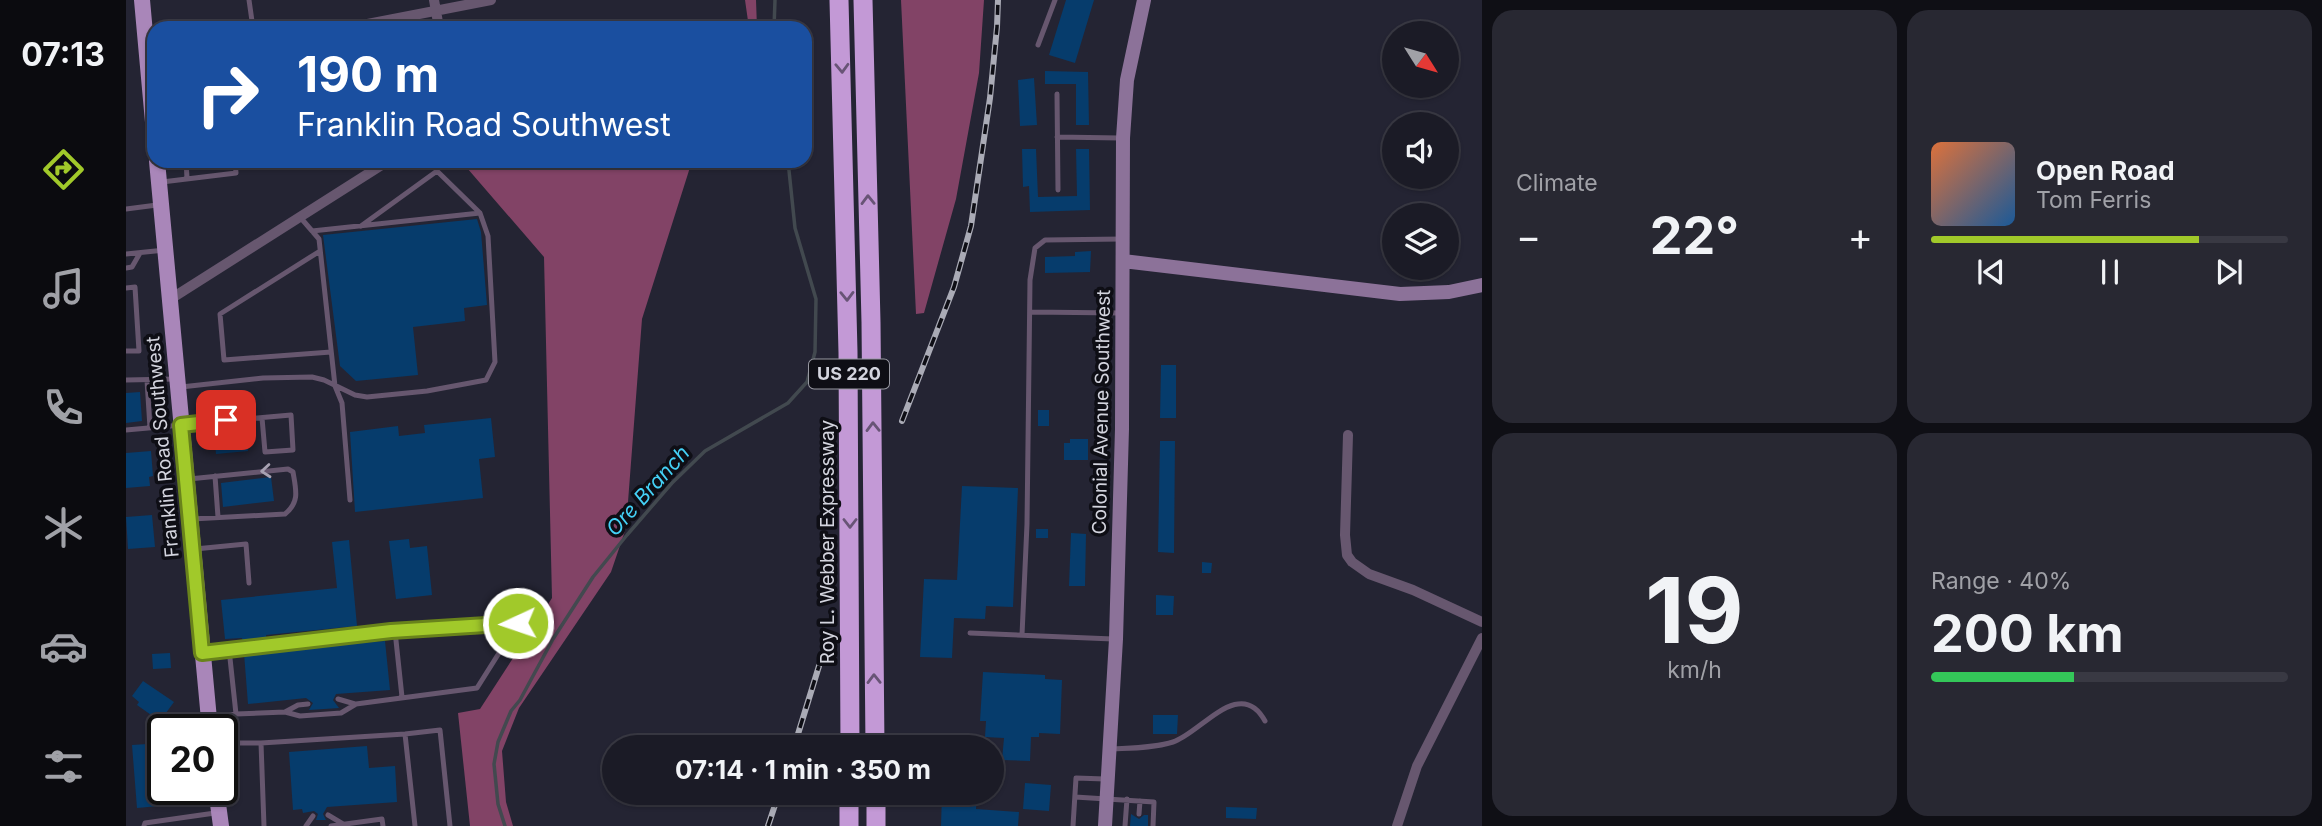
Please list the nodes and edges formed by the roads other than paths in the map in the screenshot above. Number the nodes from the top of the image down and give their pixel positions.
1 (142, 0) edge
2 (249, 0) edge
3 (491, 0) edge
4 (839, 0) edge
5 (863, 0) edge
6 (1055, 0) edge
7 (1144, 0) edge
8 (435, 5) edge
9 (252, 21) edge
10 (374, 21) edge
11 (147, 32) edge
12 (1038, 45) dead end
13 (1057, 94) dead end
14 (1058, 137) junction
15 (1123, 138) junction
16 (157, 168) edge
17 (186, 168) edge
18 (236, 168) edge
19 (377, 168) edge
20 (187, 178) junction
21 (159, 183) junction
22 (1058, 190) dead end
23 (160, 205) junction
24 (126, 209) edge
25 (481, 213) junction
26 (300, 217) junction
27 (361, 226) junction
28 (312, 231) junction
29 (1122, 239) junction
30 (165, 250) junction
31 (320, 251) junction
32 (140, 253) junction
33 (126, 254) edge
34 (126, 261) edge
35 (136, 261) junction
36 (1123, 261) junction
37 (126, 268) edge
38 (1482, 285) edge
39 (126, 288) edge
40 (169, 300) junction
41 (1030, 312) junction
42 (1123, 313) junction
43 (126, 351) edge
44 (331, 352) junction
45 (126, 380) edge
46 (147, 380) junction
47 (177, 383) junction
48 (335, 386) junction
49 (262, 418) junction
50 (181, 425) junction
51 (150, 428) junction
52 (126, 430) edge
53 (1349, 435) dead end
54 (215, 475) junction
55 (186, 479) junction
56 (349, 500) dead end
57 (218, 517) junction
58 (190, 520) junction
59 (192, 550) junction
60 (249, 583) dead end
61 (1482, 622) edge
62 (395, 631) junction
63 (970, 634) dead end
64 (1021, 635) junction
65 (1482, 638) edge
66 (1116, 639) junction
67 (229, 649) junction
68 (202, 653) junction
69 (402, 697) junction
70 (338, 699) dead end
71 (308, 704) dead end
72 (356, 704) junction
73 (285, 712) junction
74 (208, 714) edge
75 (236, 714) joint
76 (1265, 721) dead end
77 (405, 734) junction
78 (850, 735) edge
79 (875, 735) edge
80 (238, 743) edge
81 (261, 743) junction
82 (1110, 750) junction
83 (1108, 779) junction
84 (1075, 797) junction
85 (1107, 797) junction
86 (1127, 799) junction
87 (1140, 801) junction
88 (849, 805) edge
89 (876, 805) edge
90 (1139, 814) dead end
91 (328, 815) dead end
92 (313, 816) dead end
93 (220, 819) edge
94 (357, 823) edge
95 (344, 824) edge
96 (264, 825) edge
97 (144, 826) edge
98 (254, 826) edge
99 (306, 826) edge
100 (331, 826) edge
101 (383, 826) edge
102 (415, 826) edge
103 (450, 826) edge
104 (849, 826) edge
105 (876, 826) edge
106 (1073, 826) edge
107 (1105, 826) edge
108 (1125, 826) edge
109 (1153, 826) edge
110 (1396, 826) edge

1 - 11 main road
2 - 9 lane
3 - 8 street
4 -> 78 highway, Roy L. Webber Expressway / US 220
79 -> 5 highway, US 220
6 - 12 lane
7 - 15 main road, Colonial Avenue Southwest
8 - 10 street
13 - 14 lane
14 - 15 lane
14 - 22 lane
15 - 29 main road, Colonial Avenue Southwest
16 - 21 main road, Franklin Road Southwest
17 - 20 lane
18 - 20 lane
19 - 26 street
20 - 21 lane
21 - 23 main road, Franklin Road Southwest
23 - 24 lane
23 - 30 main road, Franklin Road Southwest
25 - 27 lane
25 - 27 lane
25 - 48 lane
26 - 28 lane
26 - 40 street
27 - 28 lane
28 - 31 lane
29 - 36 main road, Colonial Avenue Southwest
29 - 41 lane
30 - 32 lane
30 - 40 main road, Franklin Road Southwest
31 - 44 lane
31 - 44 lane
32 - 33 lane
32 - 35 lane
34 - 35 lane
35 - 37 lane
36 - 38 main road
36 - 42 main road, Colonial Avenue Southwest
39 - 43 lane
40 - 47 main road, Franklin Road Southwest
41 - 42 lane
41 - 64 lane
42 - 66 main road, Colonial Avenue Southwest
44 - 48 lane
45 - 46 lane
46 - 47 lane
46 - 51 lane
47 - 48 lane
47 - 50 main road, Franklin Road Southwest
48 - 56 lane
49 - 49 lane
49 - 50 lane
50 - 51 lane
50 - 55 main road, Franklin Road Southwest
51 - 52 lane
53 - 61 street
54 - 55 lane
54 - 57 lane
57 -> 54 lane
55 - 58 main road, Franklin Road Southwest
57 - 58 lane
58 - 59 main road, Franklin Road Southwest
59 - 60 lane
59 - 68 main road, Franklin Road Southwest
62 - 67 lane
62 - 69 lane
62 - 69 lane
63 - 64 lane
64 - 66 lane
65 - 110 street
66 - 82 main road, Colonial Avenue Southwest
67 - 68 lane
67 - 75 lane
68 - 74 main road, Franklin Road Southwest
69 - 72 lane
70 - 72 lane
71 - 73 lane
72 - 73 lane
73 - 75 lane
76 - 82 lane
77 - 81 lane
77 - 102 lane
77 - 103 lane
80 - 81 lane
81 - 96 lane
82 - 83 main road, Colonial Avenue Southwest
83 - 84 lane
83 - 85 main road, Colonial Avenue Southwest
84 - 85 lane
84 - 106 lane
85 - 86 lane
85 - 107 main road, Colonial Avenue Southwest
86 - 87 lane
86 - 108 lane
87 - 90 lane
87 - 109 lane
88 - 104 highway
89 - 105 highway
91 - 95 lane
92 - 99 lane
93 - 97 lane
94 - 95 lane
94 - 101 lane
95 - 100 lane
96 - 98 lane

